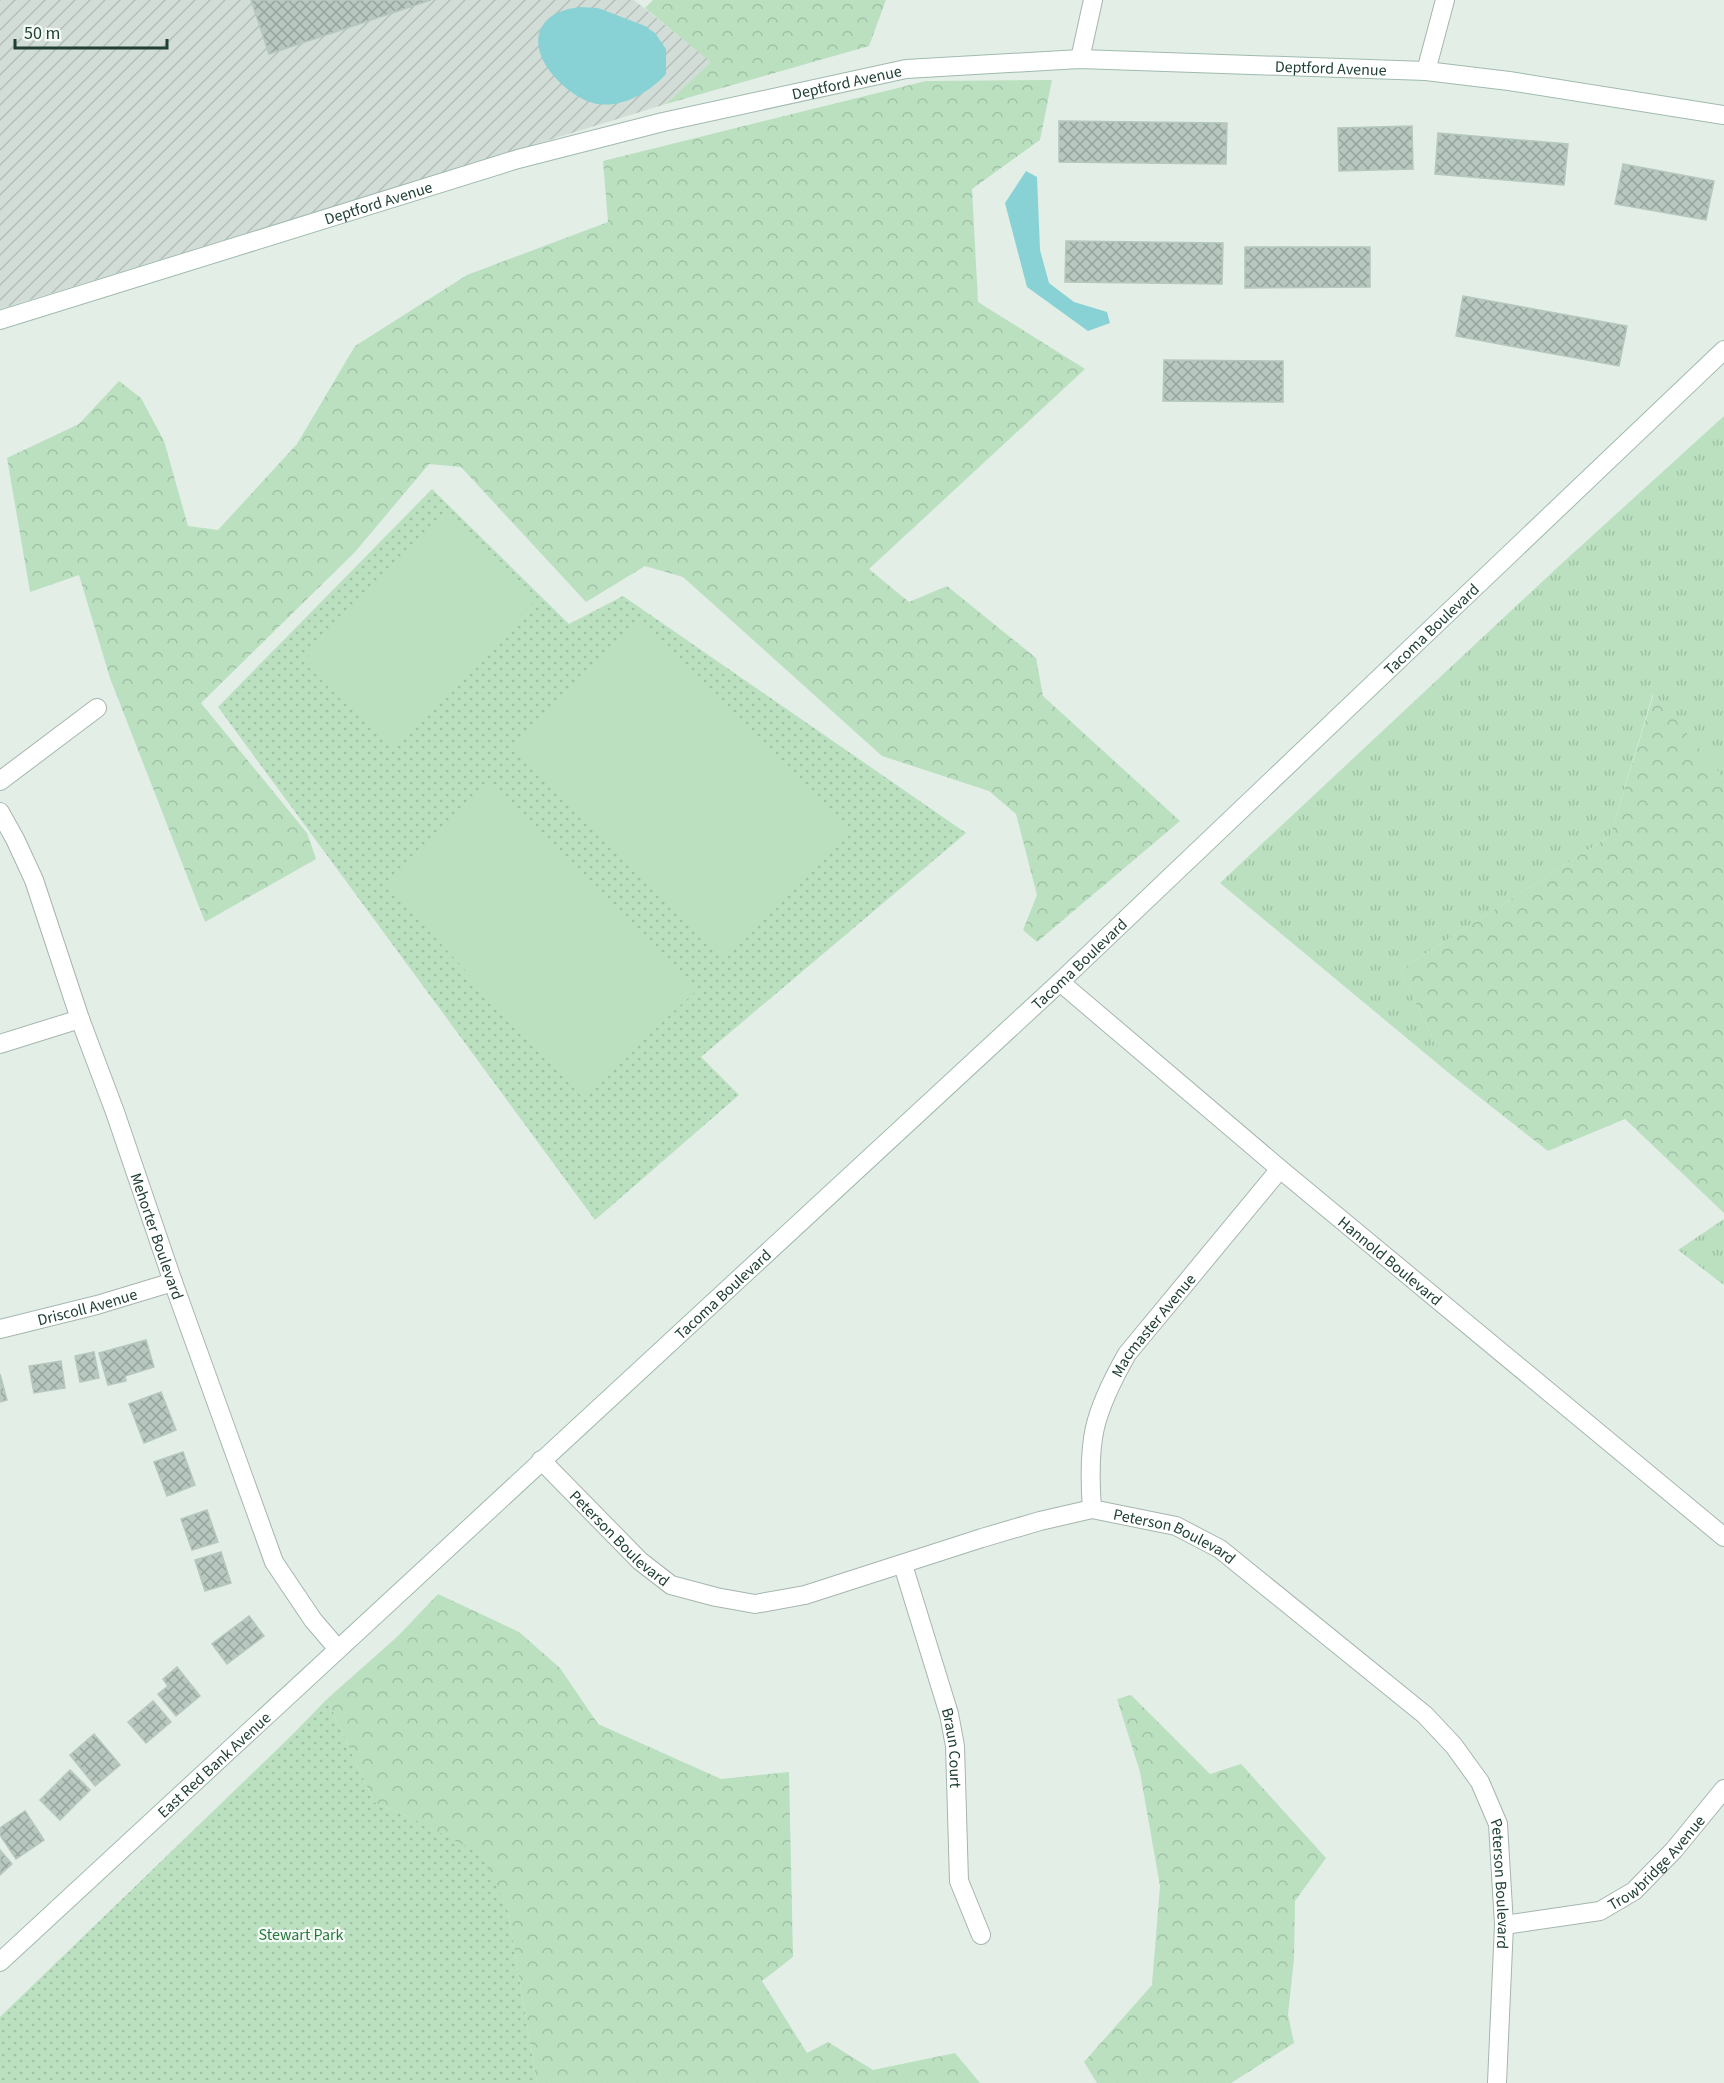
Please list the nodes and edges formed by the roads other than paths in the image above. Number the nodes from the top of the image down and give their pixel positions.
1 (1093, 0) edge
2 (1445, 0) edge
3 (1080, 59) junction
4 (1426, 71) junction
5 (1724, 115) edge
6 (0, 320) edge
7 (1724, 350) edge
8 (97, 708) dead end
9 (0, 781) edge
10 (0, 812) edge
11 (1060, 981) junction
12 (80, 1020) junction
13 (0, 1044) edge
14 (1280, 1169) junction
15 (173, 1282) junction
16 (0, 1329) edge
17 (541, 1460) junction
18 (1092, 1509) junction
19 (1724, 1537) edge
20 (903, 1565) junction
21 (426, 1567) joint
22 (337, 1648) junction
23 (1724, 1788) edge
24 (1504, 1924) junction
25 (981, 1935) dead end
26 (0, 1962) edge
27 (1497, 2083) edge

1 - 3 street
2 - 4 street
3 - 4 street, Deptford Avenue
3 - 6 street, Deptford Avenue
4 - 5 street, Deptford Avenue
7 - 11 street, Tacoma Boulevard
8 - 9 street
10 - 12 street, Mehorter Boulevard
11 - 14 street, Hannold Boulevard
11 - 17 street, Tacoma Boulevard
12 - 13 street
12 - 15 street, Mehorter Boulevard
14 - 18 street, Macmaster Avenue
14 - 19 street, Hannold Boulevard
15 - 16 street, Driscoll Avenue
15 - 22 street, Mehorter Boulevard
17 - 20 street, Peterson Boulevard
17 - 21 street, Tacoma Boulevard
18 - 20 street, Peterson Boulevard
18 - 24 street, Peterson Boulevard
20 - 25 street, Braun Court
21 - 22 street, East Red Bank Avenue
22 - 26 street, East Red Bank Avenue
23 - 24 street, Trowbridge Avenue
24 - 27 street, Peterson Boulevard

